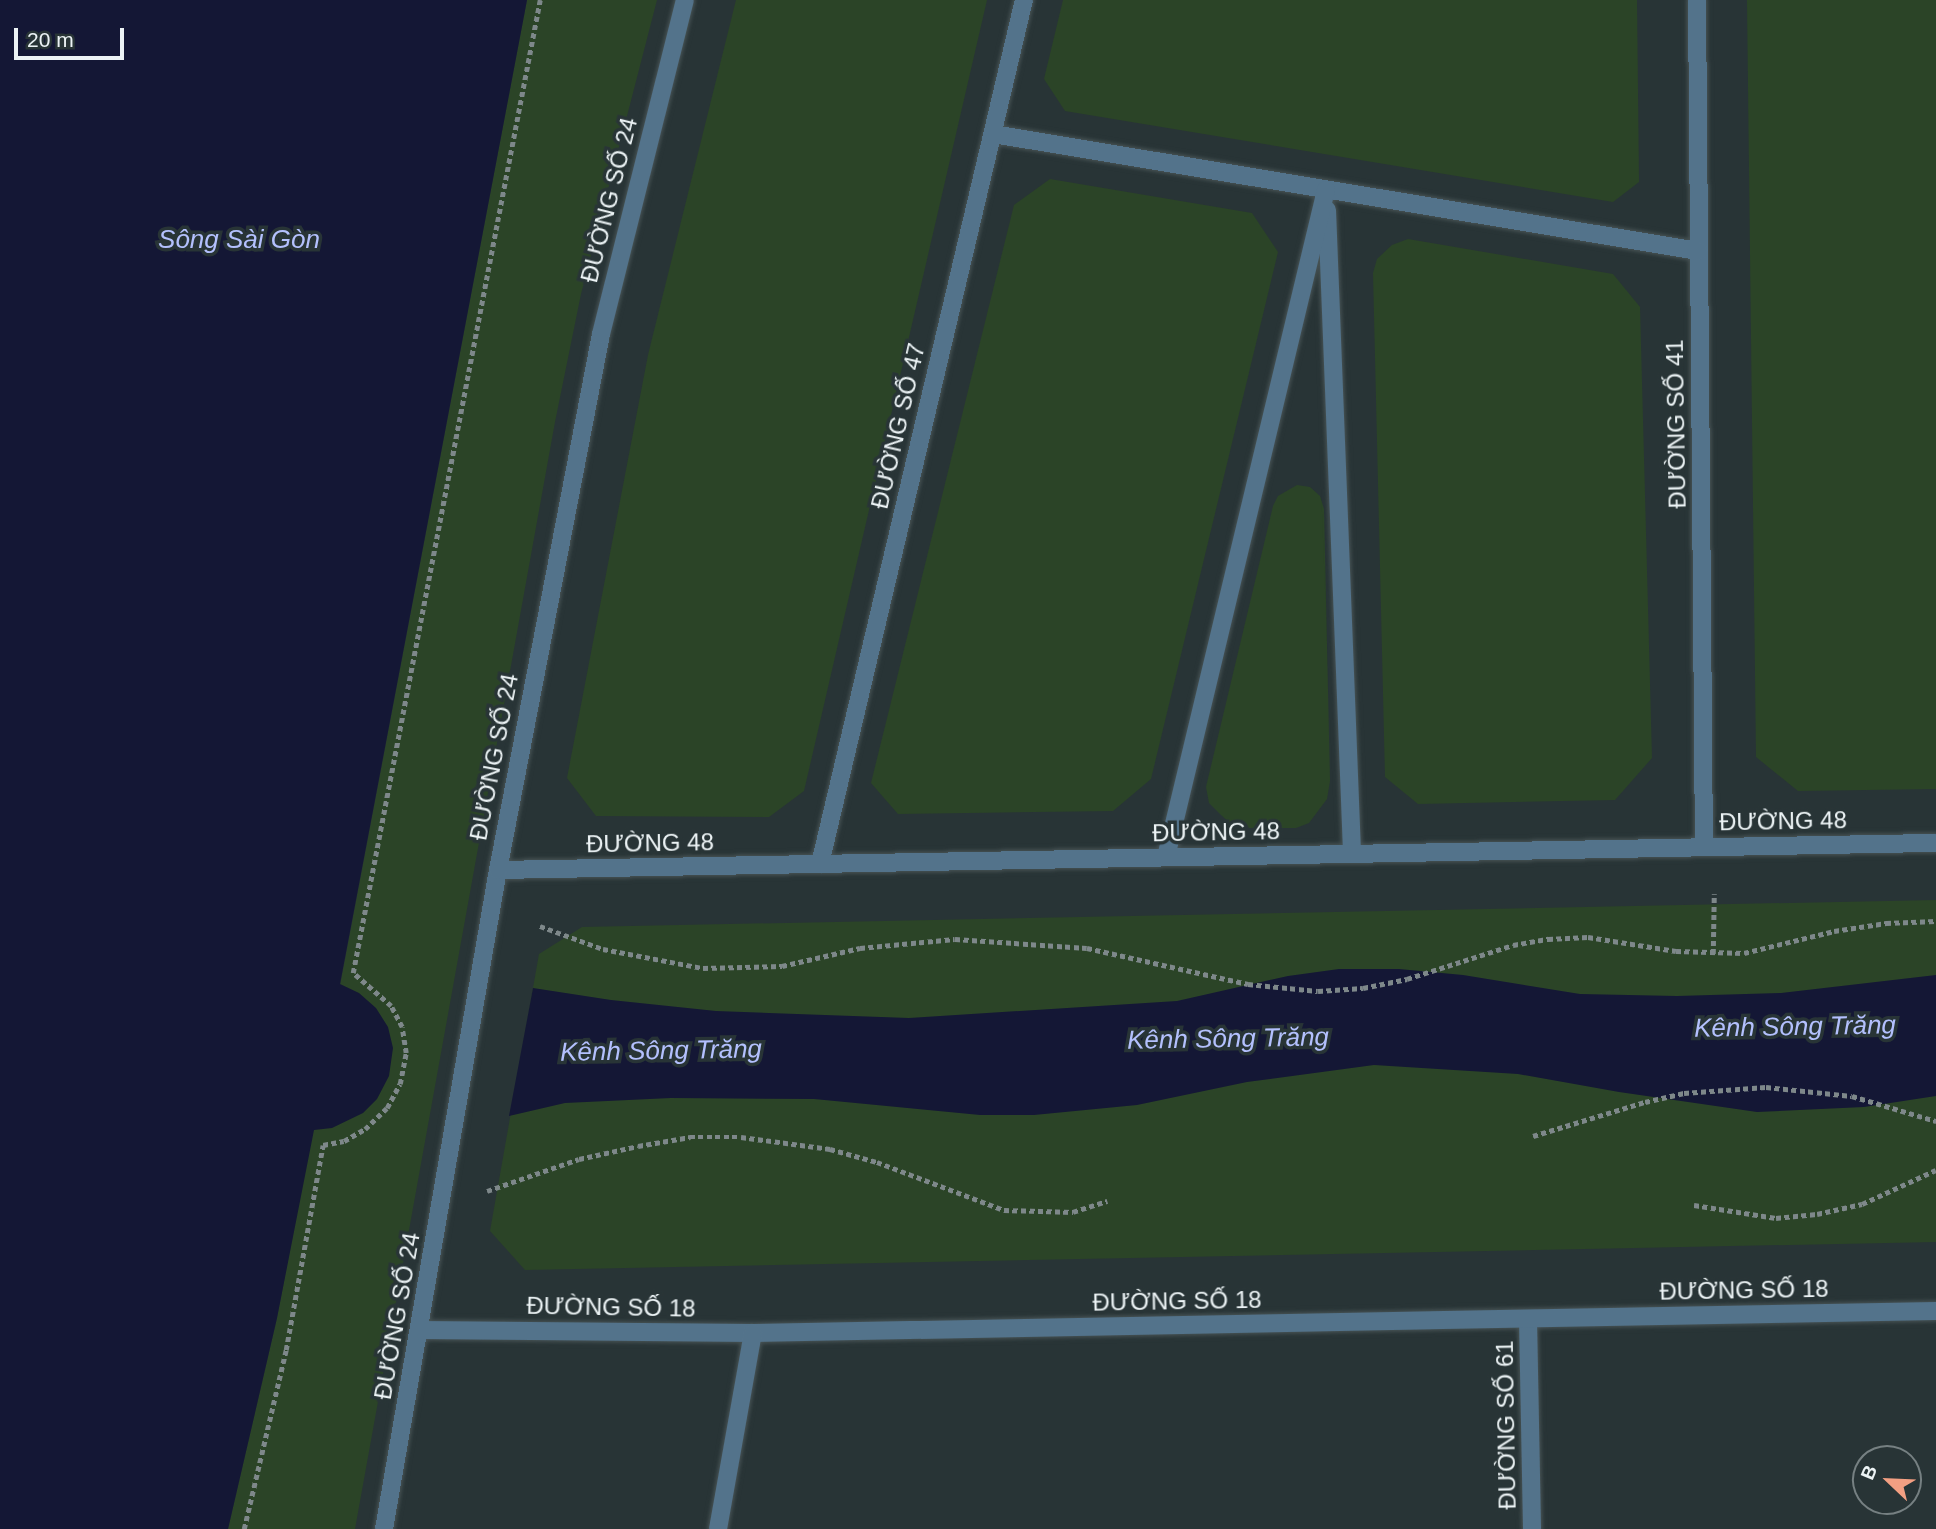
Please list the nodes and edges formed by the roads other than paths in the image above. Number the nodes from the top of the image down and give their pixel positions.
1 (685, 0) edge
2 (1024, 0) edge
3 (1697, 0) edge
4 (993, 134) junction
5 (1326, 190) junction
6 (1698, 251) junction
7 (1936, 843) edge
8 (1704, 848) junction
9 (1352, 853) junction
10 (1166, 857) junction
11 (820, 864) junction
12 (498, 870) junction
13 (1936, 1311) edge
14 (1528, 1319) junction
15 (419, 1330) junction
16 (753, 1333) junction
17 (384, 1529) edge
18 (718, 1529) edge
19 (1532, 1529) edge

1 - 12 street, ĐƯỜNG SỐ 24
2 - 4 street, ĐƯỜNG SỐ 47
3 - 6 street, ĐƯỜNG SỐ 41
4 - 5 street
4 - 11 street, ĐƯỜNG SỐ 47
5 - 6 street
5 - 9 street
5 - 10 street
6 - 8 street, ĐƯỜNG SỐ 41
7 - 8 street, ĐƯỜNG 48
8 - 9 street, ĐƯỜNG 48
9 - 10 street, ĐƯỜNG 48
10 - 11 street, ĐƯỜNG 48
11 - 12 street, ĐƯỜNG 48
12 - 15 street, ĐƯỜNG SỐ 24
13 - 14 street, ĐƯỜNG SỐ 18
14 - 16 street, ĐƯỜNG SỐ 18
14 - 19 street, ĐƯỜNG SỐ 61
15 - 16 street, ĐƯỜNG SỐ 18
15 - 17 street, ĐƯỜNG SỐ 24
16 - 18 street

